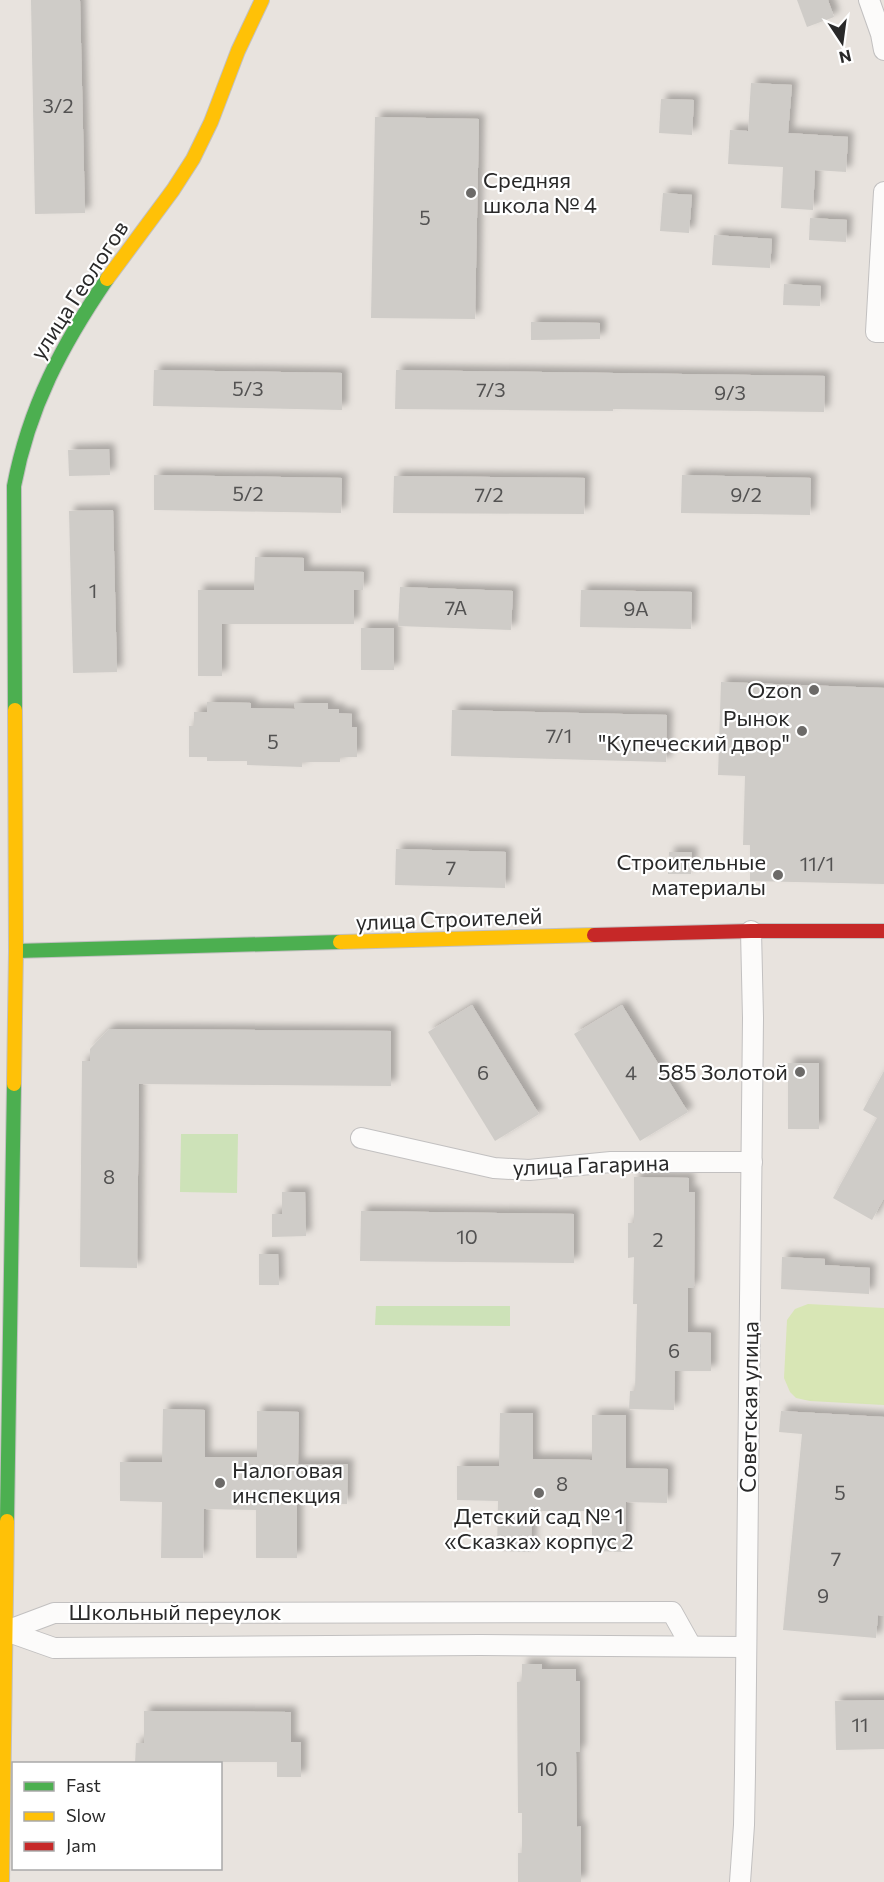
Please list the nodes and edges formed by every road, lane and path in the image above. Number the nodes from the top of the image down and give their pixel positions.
1 (262, 0) edge
2 (869, 0) edge
3 (884, 50) edge
4 (884, 192) edge
5 (880, 332) edge
6 (752, 931) junction
7 (884, 931) edge
8 (16, 951) junction
9 (361, 1138) dead end
10 (752, 1162) junction
11 (6, 1631) junction
12 (690, 1646) junction
13 (746, 1647) junction
14 (2, 1882) edge
15 (740, 1882) edge

1 - 8 main road, улица Геологов
2 - 3 street
4 - 5 street
6 - 7 main road, улица Строителей
6 - 8 main road, улица Строителей
6 - 10 street, Советская улица
8 - 11 main road, улица Геологов
9 - 10 street, улица Гагарина
10 - 13 street, Советская улица
11 - 12 street, Школьный переулок
11 - 12 street, Школьный переулок
11 - 14 main road, улица Геологов
12 - 13 street, Школьный переулок
13 - 15 street, Советская улица

